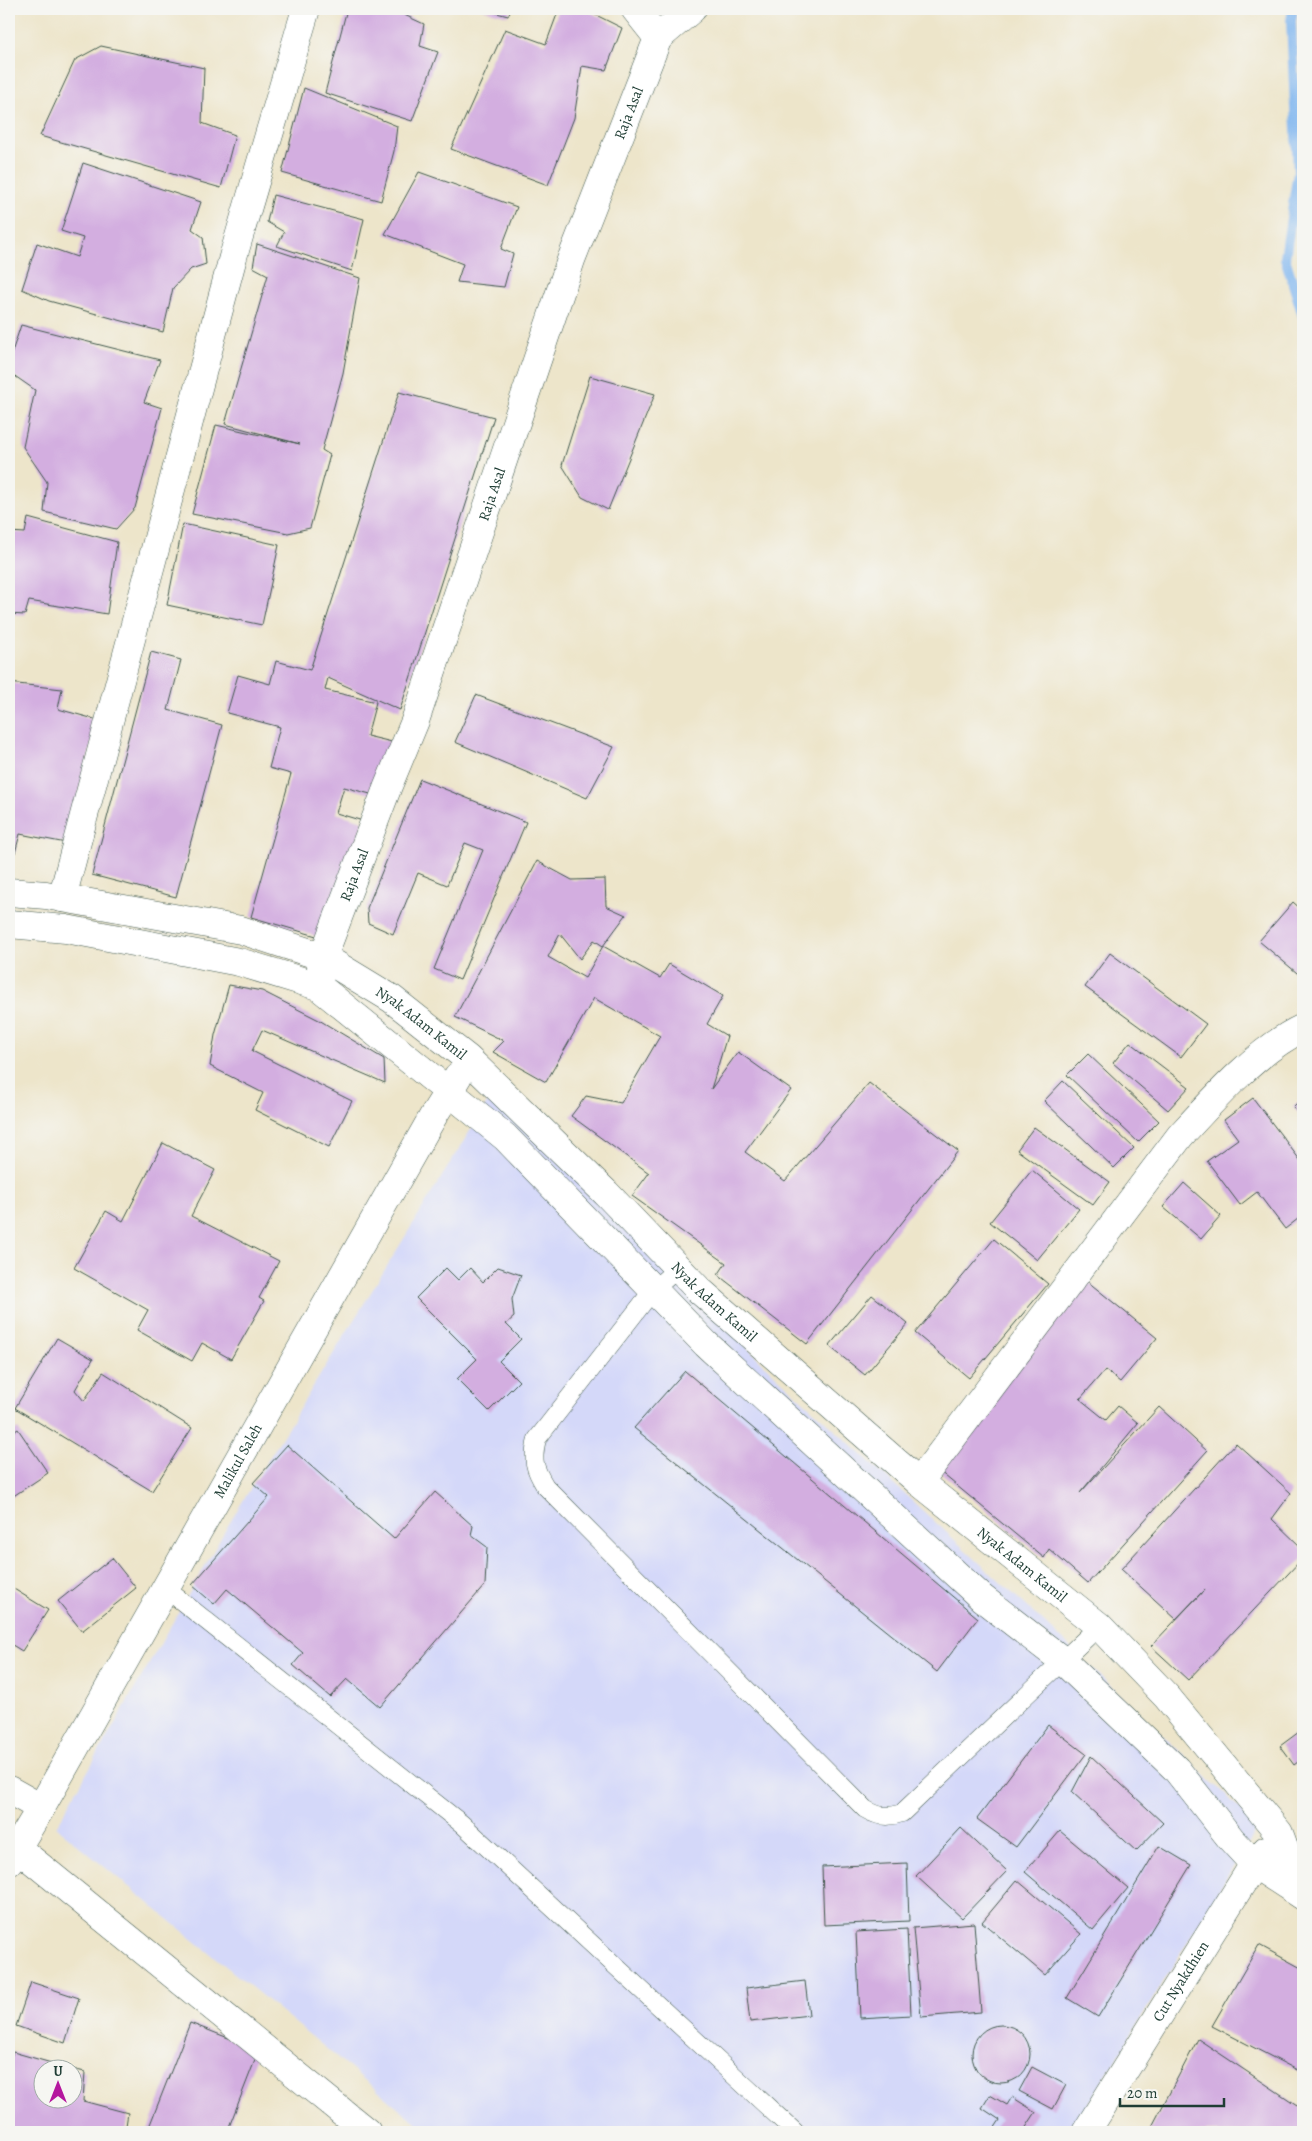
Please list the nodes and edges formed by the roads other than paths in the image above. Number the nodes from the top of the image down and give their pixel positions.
1 (306, 9) edge
2 (635, 9) edge
3 (692, 9) edge
4 (658, 38) junction
5 (9, 892) edge
6 (62, 898) junction
7 (160, 916) junction
8 (9, 924) edge
9 (153, 945) junction
10 (323, 957) junction
11 (318, 986) junction
12 (1303, 1028) edge
13 (468, 1059) junction
14 (449, 1091) junction
15 (678, 1268) junction
16 (654, 1290) junction
17 (919, 1482) junction
18 (165, 1588) junction
19 (1099, 1626) junction
20 (1062, 1660) junction
21 (9, 1790) edge
22 (41, 1808) junction
23 (1279, 1833) junction
24 (12, 1854) edge
25 (1254, 1864) junction
26 (1303, 1895) edge
27 (367, 2132) edge
28 (795, 2132) edge
29 (1086, 2132) edge

1 - 6 street
2 - 4 street
3 - 4 street
4 - 10 street, Raja Asal
5 - 6 street, Nyak Adam Kamil
6 - 7 street, Nyak Adam Kamil
7 - 9 street
7 - 10 street, Nyak Adam Kamil
8 - 9 street
9 - 11 street
10 - 11 street, Raja Asal
10 - 13 street, Nyak Adam Kamil
11 - 14 street
12 - 17 street
13 - 14 street, Malikul Saleh
13 - 15 street, Nyak Adam Kamil
14 - 16 street
14 - 18 street, Malikul Saleh
15 - 16 lane
15 - 17 street, Nyak Adam Kamil
16 - 20 street
16 - 20 lane
17 - 19 street, Nyak Adam Kamil
18 - 22 street, Malikul Saleh
18 - 28 lane
19 - 20 lane
19 - 23 street, Nyak Adam Kamil
20 - 25 street
21 - 22 street
22 - 24 street, Malikul Saleh
23 - 25 street, Cut Nyakdhien
23 - 26 street, Nyak Adam Kamil
24 - 27 street
25 - 26 street
25 - 29 street, Cut Nyakdhien

